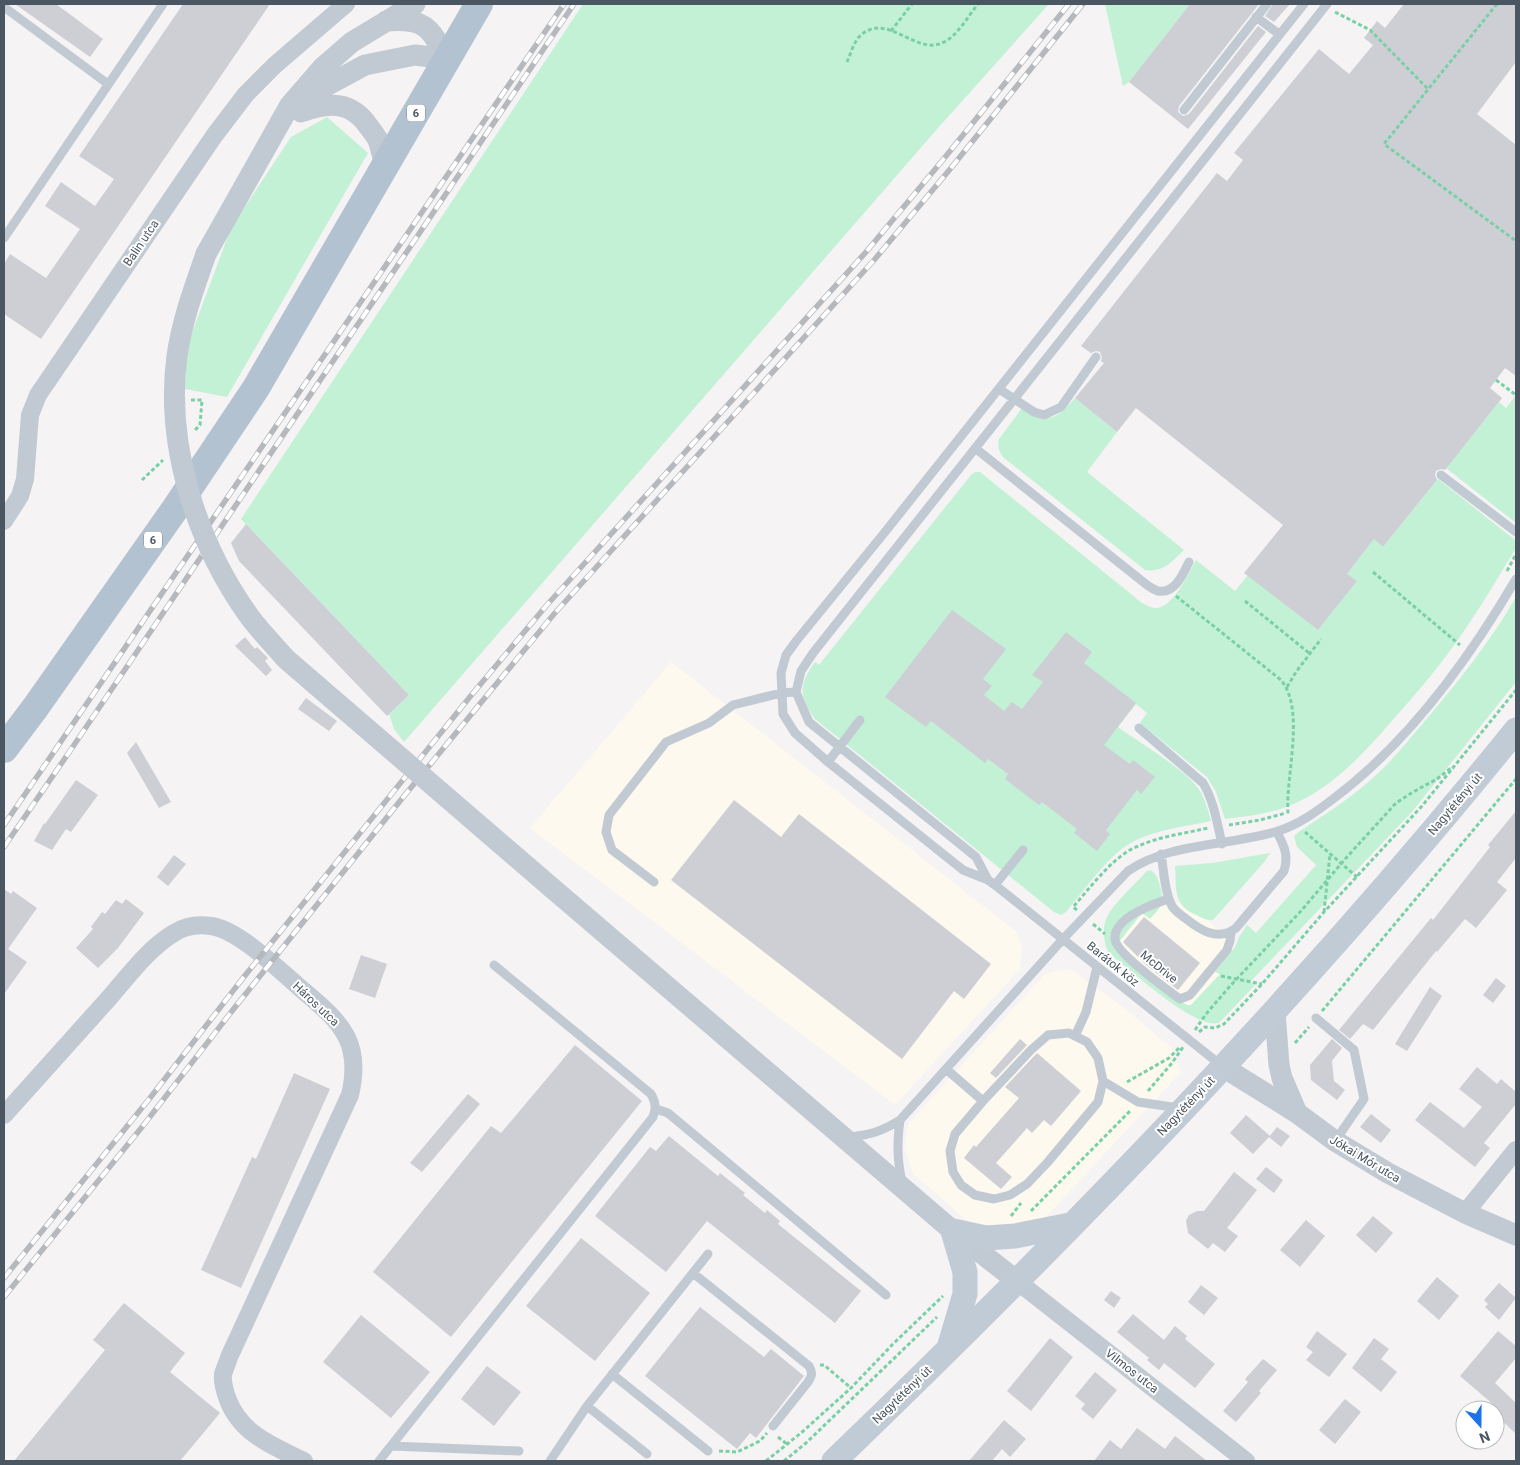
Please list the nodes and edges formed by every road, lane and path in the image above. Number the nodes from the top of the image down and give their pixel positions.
1 (163, 4) edge
2 (346, 4) edge
3 (415, 4) edge
4 (478, 4) edge
5 (912, 4) edge
6 (978, 4) edge
7 (1267, 4) edge
8 (1304, 4) edge
9 (1496, 4) edge
10 (1326, 5) edge
11 (4, 7) edge
12 (1256, 17) junction
13 (385, 21) junction
14 (891, 31) junction
15 (1279, 34) junction
16 (446, 59) junction
17 (847, 62) dead end
18 (108, 84) junction
19 (1428, 89) junction
20 (1184, 110) dead end
21 (296, 113) junction
22 (265, 150) junction
23 (385, 166) junction
24 (4, 238) edge
25 (1516, 241) edge
26 (1096, 357) dead end
27 (1496, 380) dead end
28 (999, 389) junction
29 (1516, 395) edge
30 (1014, 399) junction
31 (975, 448) junction
32 (1441, 475) dead end
33 (4, 521) edge
34 (1516, 532) edge
35 (1516, 554) edge
36 (1189, 562) dead end
37 (1372, 572) dead end
38 (1503, 578) dead end
39 (1516, 579) edge
40 (1168, 590) junction
41 (1245, 602) dead end
42 (1464, 638) dead end
43 (1321, 639) dead end
44 (1460, 645) junction
45 (1454, 652) dead end
46 (1309, 653) junction
47 (1287, 688) junction
48 (1516, 690) edge
49 (796, 692) junction
50 (781, 693) junction
51 (860, 720) dead end
52 (1139, 728) dead end
53 (1516, 730) edge
54 (839, 747) junction
55 (4, 749) edge
56 (828, 762) junction
57 (1457, 762) junction
58 (1516, 779) edge
59 (1295, 809) dead end
60 (1287, 813) junction
61 (1218, 826) junction
62 (1293, 826) junction
63 (1277, 832) junction
64 (1222, 844) junction
65 (1023, 850) dead end
66 (1330, 853) junction
67 (1161, 854) junction
68 (1341, 863) junction
69 (1357, 877) junction
70 (1327, 880) junction
71 (654, 882) dead end
72 (991, 882) junction
73 (1168, 899) junction
74 (1324, 912) junction
75 (1085, 917) junction
76 (1231, 932) junction
77 (1115, 936) junction
78 (1063, 939) junction
79 (494, 965) dead end
80 (1097, 967) junction
81 (1208, 974) junction
82 (1237, 979) junction
83 (1262, 984) junction
84 (1275, 1012) junction
85 (1316, 1018) junction
86 (1224, 1024) junction
87 (1075, 1036) junction
88 (1188, 1040) junction
89 (1232, 1058) junction
90 (1279, 1065) junction
91 (946, 1069) junction
92 (1102, 1081) junction
93 (983, 1101) junction
94 (1138, 1102) junction
95 (1184, 1108) junction
96 (656, 1110) junction
97 (1296, 1113) junction
98 (4, 1115) edge
99 (900, 1120) junction
100 (842, 1137) junction
101 (1335, 1142) junction
102 (1516, 1150) edge
103 (904, 1190) junction
104 (1465, 1213) junction
105 (1070, 1225) junction
106 (953, 1231) junction
107 (1516, 1235) edge
108 (1015, 1236) junction
109 (708, 1254) dead end
110 (693, 1273) junction
111 (1017, 1280) junction
112 (965, 1281) junction
113 (886, 1296) dead end
114 (939, 1315) dead end
115 (948, 1351) junction
116 (809, 1366) junction
117 (612, 1374) junction
118 (851, 1388) junction
119 (587, 1406) junction
120 (773, 1426) joint
121 (391, 1446) junction
122 (518, 1451) dead end
123 (708, 1451) joint
124 (646, 1454) dead end
125 (304, 1461) edge
126 (379, 1461) edge
127 (550, 1461) edge
128 (766, 1461) edge
129 (784, 1461) edge
130 (834, 1461) edge
131 (1246, 1461) edge

1 - 18 lane
2 - 33 street, Balin utca
3 - 13 street
4 - 16 main road, 6
5 - 14 path
6 - 14 path
7 - 12 lane
8 - 15 lane, Barátok köz
9 - 19 path
10 - 19 path
10 - 30 lane
11 - 18 lane
12 - 15 lane
12 - 20 lane
13 - 16 street
13 - 22 street
14 - 17 path
15 - 28 lane, Barátok köz
16 - 21 street
16 - 23 main road, 6
18 - 24 lane
19 - 25 path
21 - 22 street
21 - 23 street
22 - 100 street, bridge
23 - 55 main road, 6
26 - 30 lane
27 - 29 path
28 - 30 lane
28 - 50 lane, Barátok köz
30 - 31 lane
31 - 40 lane
31 - 49 lane
32 - 34 lane
35 - 38 path
36 - 40 lane
37 - 44 path
39 - 62 lane
40 - 47 path
41 - 46 path
42 - 44 path
43 - 46 path
44 - 45 path
46 - 47 path
47 - 60 path
48 - 57 path
49 - 50 lane
49 - 54 lane, Barátok köz
50 - 56 lane, Barátok köz
50 - 71 lane
51 - 54 lane
52 - 61 lane
53 - 84 main road, Nagytétényi út
54 - 56 lane
54 - 72 lane, Barátok köz
56 - 72 lane, Barátok köz
57 - 68 path
57 - 69 path
58 - 85 path
59 - 60 path
60 - 61 path
60 - 62 path
61 - 64 lane
61 - 75 path
62 - 63 lane
62 - 66 path
63 - 64 lane
63 - 76 lane
64 - 67 lane
65 - 72 lane
66 - 68 path
66 - 70 path
67 - 73 lane
67 - 75 lane
68 - 69 path
68 - 70 path
69 - 74 path
70 - 74 path
70 - 82 path
72 - 78 lane, Barátok köz
73 - 76 lane
73 - 77 lane
74 - 83 path
75 - 77 path
75 - 78 lane
76 - 81 lane, McDrive
77 - 81 lane, McDrive
78 - 80 lane, Barátok köz
78 - 91 lane
79 - 96 lane
80 - 87 lane
80 - 88 lane, Barátok köz
81 - 82 path
82 - 83 path
82 - 88 path
83 - 86 path
84 - 89 main road, Nagytétényi út
84 - 90 street
85 - 90 path
85 - 101 lane
86 - 88 path
86 - 89 path
87 - 92 lane
87 - 93 lane
88 - 89 lane, Barátok köz
88 - 94 path
89 - 95 main road, Nagytétényi út
89 - 97 street, Jókai Mór utca
90 - 97 street
91 - 93 lane
91 - 99 lane
92 - 93 lane
92 - 94 lane
94 - 95 lane
94 - 108 path
95 - 105 main road, Nagytétényi út
96 - 113 lane
96 - 121 lane
97 - 101 street, Jókai Mór utca
98 - 125 street, Háros utca
99 - 100 lane
99 - 103 lane
100 - 103 street
101 - 104 street, Jókai Mór utca
102 - 104 street
103 - 106 street
104 - 107 street, Jókai Mór utca
105 - 108 main road
105 - 111 main road, Nagytétényi út
106 - 108 main road
106 - 111 street
106 - 112 main road
109 - 110 lane
110 - 116 lane
110 - 117 lane
111 - 115 main road, Nagytétényi út
111 - 131 street, Vilmos utca
112 - 115 main road
112 - 118 path
114 - 129 path
115 - 130 main road, Nagytétényi út
116 - 118 path
116 - 120 lane
117 - 119 lane
117 - 123 lane
118 - 128 path
119 - 124 lane
119 - 127 lane
120 - 123 path
121 - 122 lane
121 - 126 lane

